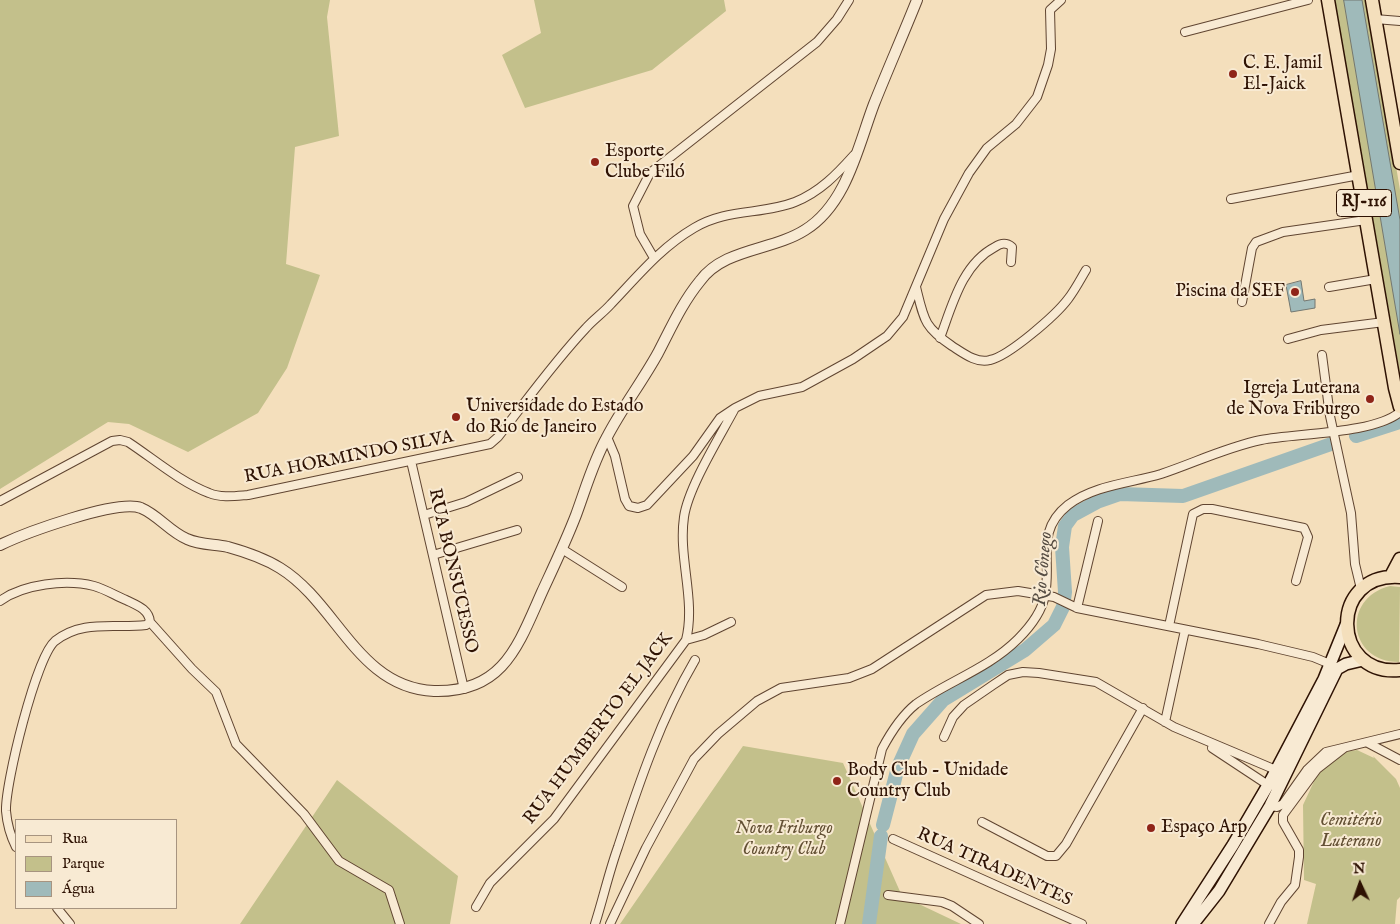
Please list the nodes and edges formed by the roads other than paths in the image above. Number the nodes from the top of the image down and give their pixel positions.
1 (849, 0) edge
2 (917, 0) edge
3 (1061, 0) edge
4 (1308, 0) edge
5 (1328, 0) edge
6 (1372, 0) edge
7 (1375, 19) junction
8 (1400, 21) edge
9 (1184, 32) dead end
10 (1398, 142) edge
11 (856, 153) junction
12 (1400, 164) edge
13 (1359, 175) junction
14 (1231, 199) dead end
15 (1366, 220) junction
16 (654, 258) junction
17 (1012, 262) dead end
18 (1086, 270) dead end
19 (1376, 279) junction
20 (916, 287) junction
21 (1329, 287) dead end
22 (1242, 302) dead end
23 (1384, 322) junction
24 (940, 338) junction
25 (1288, 339) dead end
26 (1322, 355) dead end
27 (1400, 407) edge
28 (735, 408) junction
29 (1400, 412) edge
30 (1334, 431) junction
31 (607, 436) junction
32 (411, 461) junction
33 (518, 477) dead end
34 (0, 501) edge
35 (424, 516) junction
36 (1098, 520) dead end
37 (517, 530) dead end
38 (0, 545) edge
39 (562, 549) junction
40 (432, 555) junction
41 (1400, 559) edge
42 (1396, 576) edge
43 (1296, 580) dead end
44 (622, 587) dead end
45 (1361, 589) junction
46 (1045, 596) junction
47 (0, 601) edge
48 (1077, 608) junction
49 (150, 622) junction
50 (731, 622) dead end
51 (1346, 625) junction
52 (1169, 626) junction
53 (1185, 630) junction
54 (686, 640) junction
55 (695, 660) dead end
56 (1364, 660) junction
57 (1330, 664) junction
58 (1400, 670) edge
59 (464, 689) junction
60 (1143, 708) junction
61 (1165, 722) junction
62 (1400, 734) edge
63 (944, 737) dead end
64 (1195, 737) junction
65 (1368, 743) junction
66 (1344, 748) junction
67 (1400, 760) edge
68 (1276, 770) junction
69 (1268, 785) junction
70 (1270, 806) junction
71 (982, 822) dead end
72 (893, 839) dead end
73 (15, 845) edge
74 (888, 895) dead end
75 (476, 907) dead end
76 (58, 909) edge
77 (70, 924) edge
78 (400, 924) edge
79 (594, 924) edge
80 (610, 924) edge
81 (840, 924) edge
82 (979, 924) edge
83 (1082, 924) edge
84 (1182, 924) edge
85 (1193, 924) edge
86 (1269, 924) edge

1 - 16 street
2 - 11 street
3 - 20 street
4 - 9 street
5 - 13 main road, RJ-116
6 - 7 main road
7 - 8 street
7 - 10 main road
10 - 12 main road
11 - 16 street, RUA HORMINDO SILVA
11 - 31 street
13 - 14 street
13 - 15 main road, RJ-116
15 - 19 main road, RJ-116
15 - 22 street
16 - 32 street, RUA HORMINDO SILVA
17 - 24 street
18 - 24 street
19 - 21 street
19 - 23 main road, RJ-116
20 - 24 street
20 - 28 street
23 - 25 street
23 - 27 main road, RJ-116
26 - 30 street
28 - 31 street
28 - 54 street, RUA HUMBERTO EL JACK
29 - 30 street
30 - 45 street
30 - 46 street
31 - 39 street
32 - 34 street, RUA HORMINDO SILVA
32 - 35 street, RUA BONSUCESSO
33 - 35 street
35 - 40 street, RUA BONSUCESSO
36 - 48 street
37 - 40 street
38 - 59 street
39 - 44 street
39 - 59 street
40 - 59 street, RUA BONSUCESSO
41 - 42 main road
42 - 45 main road
43 - 52 street
45 - 51 main road
46 - 48 street
46 - 80 street
46 - 81 street
47 - 49 street
48 - 52 street
49 - 73 street
49 - 78 street
50 - 54 street
51 - 56 main road
51 - 57 main road
52 - 53 street
53 - 57 street
53 - 61 street
54 - 75 street, RUA HUMBERTO EL JACK
55 - 79 street
56 - 58 main road
56 - 70 main road
57 - 68 main road
60 - 61 street
60 - 63 street
60 - 71 street
61 - 64 street
62 - 65 street
64 - 68 street
64 - 69 street
65 - 66 street
65 - 67 street
66 - 70 street
66 - 86 street
68 - 69 main road
69 - 84 main road
70 - 85 main road
72 - 83 street, RUA TIRADENTES
74 - 82 street
76 - 77 street

